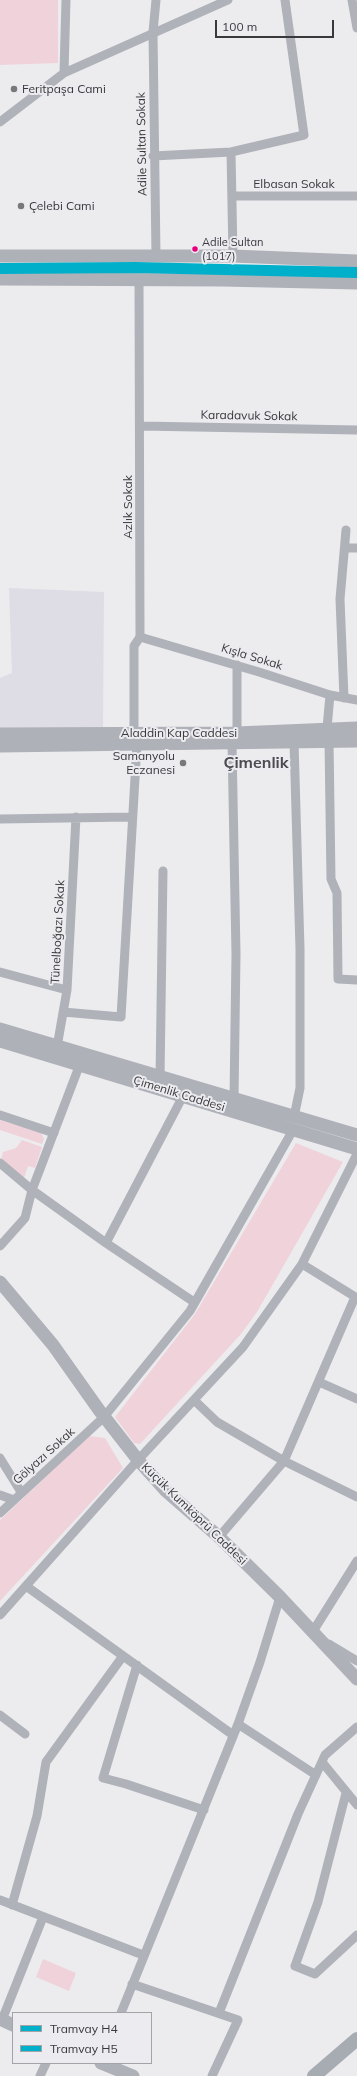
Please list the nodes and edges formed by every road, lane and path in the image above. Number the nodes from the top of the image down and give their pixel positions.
1 (66, 0) edge
2 (156, 0) edge
3 (228, 0) edge
4 (285, 0) edge
5 (352, 0) edge
6 (357, 28) edge
7 (153, 32) junction
8 (64, 73) junction
9 (1, 119) edge
10 (231, 152) junction
11 (153, 156) junction
12 (232, 196) junction
13 (357, 196) edge
14 (0, 256) edge
15 (156, 256) junction
16 (233, 256) junction
17 (357, 261) edge
18 (0, 279) edge
19 (139, 279) junction
20 (357, 283) edge
21 (140, 426) junction
22 (357, 430) edge
23 (346, 530) dead end
24 (346, 548) junction
25 (357, 548) edge
26 (140, 637) junction
27 (237, 665) junction
28 (330, 695) junction
29 (344, 698) junction
30 (357, 700) edge
31 (357, 728) edge
32 (0, 734) edge
33 (328, 735) junction
34 (235, 738) junction
35 (135, 739) junction
36 (357, 741) edge
37 (294, 742) junction
38 (0, 746) edge
39 (132, 817) junction
40 (76, 818) junction
41 (0, 819) edge
42 (163, 871) dead end
43 (0, 972) edge
44 (357, 980) edge
45 (67, 990) junction
46 (63, 1012) junction
47 (0, 1029) edge
48 (0, 1041) edge
49 (57, 1047) junction
50 (80, 1064) junction
51 (160, 1078) junction
52 (184, 1096) junction
53 (234, 1099) junction
54 (0, 1115) edge
55 (294, 1124) junction
56 (54, 1133) junction
57 (357, 1135) edge
58 (357, 1149) edge
59 (357, 1154) edge
60 (0, 1163) edge
61 (32, 1190) junction
62 (106, 1243) junction
63 (0, 1246) edge
64 (302, 1264) junction
65 (0, 1282) edge
66 (356, 1298) edge
67 (194, 1302) junction
68 (319, 1382) junction
69 (357, 1399) edge
70 (194, 1400) junction
71 (104, 1417) junction
72 (0, 1458) edge
73 (138, 1460) junction
74 (284, 1461) junction
75 (21, 1492) junction
76 (0, 1495) edge
77 (357, 1497) edge
78 (14, 1500) junction
79 (0, 1513) edge
80 (219, 1537) junction
81 (357, 1561) edge
82 (26, 1586) junction
83 (280, 1597) junction
84 (0, 1615) edge
85 (312, 1633) junction
86 (123, 1656) junction
87 (357, 1661) edge
88 (137, 1666) junction
89 (357, 1679) edge
90 (0, 1716) edge
91 (238, 1724) junction
92 (357, 1727) edge
93 (24, 1734) dead end
94 (233, 1735) junction
95 (322, 1762) junction
96 (316, 1775) junction
97 (346, 1792) junction
98 (357, 1805) edge
99 (204, 1810) junction
100 (0, 1900) edge
101 (12, 1905) junction
102 (43, 1917) junction
103 (357, 1935) edge
104 (143, 1955) junction
105 (132, 1984) junction
106 (121, 2012) edge
107 (219, 2013) junction
108 (5, 2021) edge
109 (357, 2039) edge
110 (46, 2064) edge
111 (103, 2064) edge
112 (127, 2075) edge
113 (40, 2076) edge
114 (212, 2076) edge
115 (314, 2076) edge

1 - 8 street
2 - 7 street, Adile Sultan Sokak
3 - 7 street
4 - 10 street
5 - 6 street
7 - 8 street
7 - 11 street, Adile Sultan Sokak
8 - 9 street
10 - 11 street
10 - 12 street
11 - 15 street, Adile Sultan Sokak
12 - 13 street, Elbasan Sokak
12 - 16 street
14 - 15 street
15 - 16 street
16 - 17 street
18 - 19 street
19 - 20 street
19 - 21 street, Azlık Sokak
21 - 22 street, Karadavuk Sokak
21 - 26 street, Azlık Sokak
23 - 24 street
24 - 25 street
24 - 29 street
26 - 27 street, Kışla Sokak
26 - 35 street, Azlık Sokak
27 - 28 street, Kışla Sokak
27 - 34 street
28 - 29 street, Kışla Sokak
28 - 33 street
29 - 30 street, Kışla Sokak
31 - 33 street, Aladdin Kap Caddesi
32 - 35 street, Aladdin Kap Caddesi
33 - 34 street, Aladdin Kap Caddesi
33 - 36 street, Aladdin Kap Caddesi
33 - 37 street, Aladdin Kap Caddesi
33 - 44 street
34 - 35 street, Aladdin Kap Caddesi
34 - 37 street, Aladdin Kap Caddesi
34 - 53 street
35 - 38 street, Aladdin Kap Caddesi
35 - 39 street, Azlık Sokak
37 - 55 street, Gölyazı Sokak
39 - 40 street
39 - 46 street, Azlık Sokak
40 - 41 street
40 - 45 street, Tünelboğazı Sokak
42 - 51 street
43 - 45 street
45 - 46 street, Tünelboğazı Sokak
46 - 49 street, Tünelboğazı Sokak
47 - 49 street, Çimenlik Caddesi
48 - 50 street, Çimenlik Caddesi
49 - 51 street, Çimenlik Caddesi
50 - 52 street, Çimenlik Caddesi
50 - 56 street
51 - 53 street, Çimenlik Caddesi
52 - 55 street, Çimenlik Caddesi
52 - 62 street
53 - 55 street, Çimenlik Caddesi
54 - 56 street
55 - 57 street, Çimenlik Caddesi
55 - 58 street, Çimenlik Caddesi
55 - 67 street, Gölyazı Sokak
56 - 61 street
59 - 64 street
60 - 61 street
61 - 62 street
61 - 63 street
62 - 67 street
64 - 66 street
64 - 70 street
65 - 71 street, Küçük Kumköprü Caddesi
66 - 68 street
67 - 71 street, Gölyazı Sokak
68 - 69 street
68 - 74 street
70 - 73 street
70 - 74 street
71 - 73 street, Küçük Kumköprü Caddesi
71 - 75 street, Gölyazı Sokak
72 - 75 street
73 - 80 street, Küçük Kumköprü Caddesi
73 - 82 street
74 - 77 street
74 - 80 street
75 - 78 street, Gölyazı Sokak
76 - 78 street
78 - 79 street, Gölyazı Sokak
80 - 83 street, Küçük Kumköprü Caddesi
81 - 85 street
82 - 84 street
82 - 86 street
83 - 85 street, Küçük Kumköprü Caddesi
83 - 91 street
85 - 87 street
85 - 89 street, Küçük Kumköprü Caddesi
86 - 88 street
86 - 101 street
88 - 94 street
88 - 99 street
90 - 93 street
91 - 94 street
91 - 96 street
92 - 95 street
94 - 99 street
95 - 96 street
95 - 97 street
96 - 107 street
97 - 98 street
97 - 103 street
99 - 104 street
100 - 101 street
101 - 102 street
102 - 104 street
102 - 108 street
104 - 105 street
105 - 106 street
105 - 107 street
107 - 114 street
109 - 115 main road
110 - 113 street
111 - 112 street

